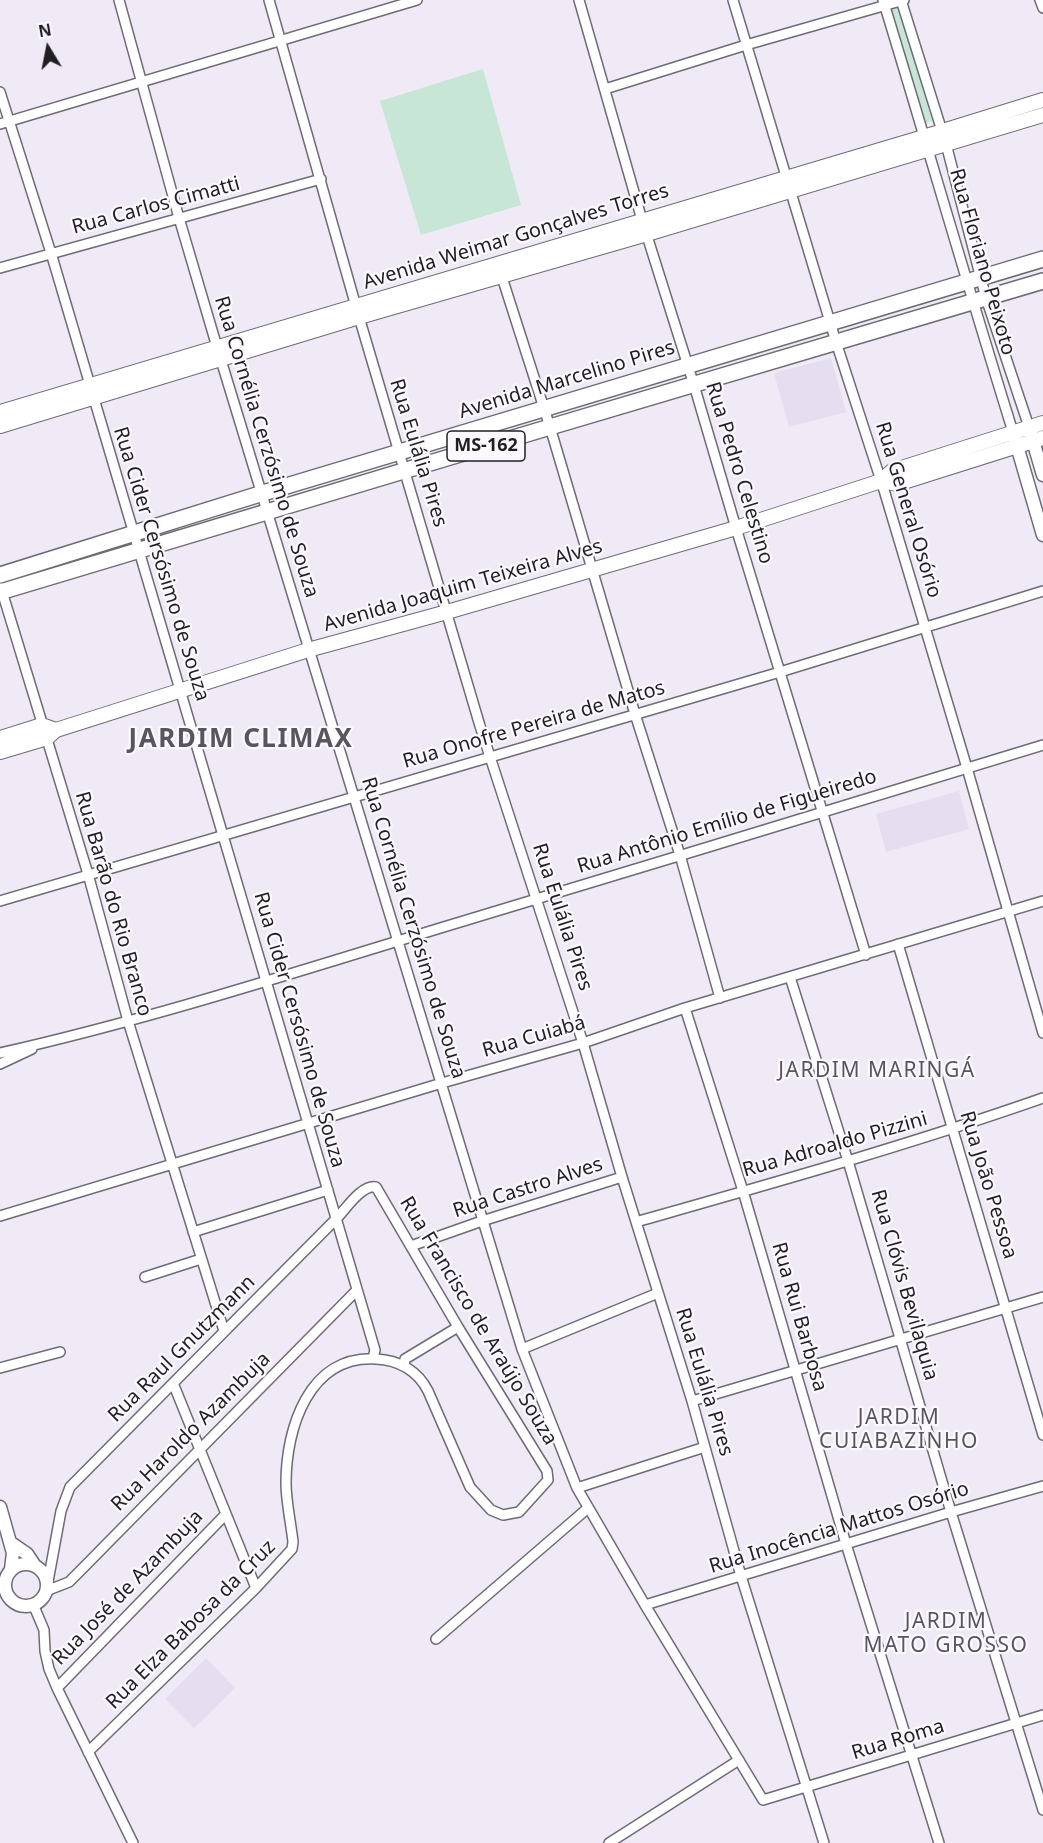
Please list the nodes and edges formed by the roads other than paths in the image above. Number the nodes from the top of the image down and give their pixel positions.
1 (119, 0) edge
2 (270, 0) edge
3 (417, 0) edge
4 (579, 0) edge
5 (733, 0) edge
6 (902, 0) edge
7 (1040, 0) edge
8 (884, 3) edge
9 (1043, 8) edge
10 (281, 41) junction
11 (746, 45) junction
12 (143, 82) junction
13 (605, 88) junction
14 (0, 92) edge
15 (1043, 100) edge
16 (1043, 115) edge
17 (4, 123) edge
18 (944, 138) junction
19 (927, 143) junction
20 (787, 177) junction
21 (321, 179) junction
22 (791, 191) junction
23 (179, 218) junction
24 (642, 220) junction
25 (647, 234) junction
26 (51, 254) junction
27 (1043, 258) edge
28 (0, 268) edge
29 (500, 269) junction
30 (974, 279) junction
31 (1043, 281) edge
32 (979, 300) junction
33 (358, 311) junction
34 (831, 324) junction
35 (836, 342) junction
36 (219, 353) junction
37 (687, 366) junction
38 (694, 385) junction
39 (91, 391) junction
40 (544, 409) junction
41 (0, 412) edge
42 (1043, 423) edge
43 (0, 426) edge
44 (550, 427) junction
45 (1029, 427) junction
46 (1013, 432) junction
47 (1038, 440) edge
48 (1017, 447) junction
49 (399, 452) junction
50 (404, 471) junction
51 (1043, 475) edge
52 (881, 481) junction
53 (262, 493) junction
54 (268, 512) junction
55 (736, 528) junction
56 (133, 532) junction
57 (1043, 535) edge
58 (139, 551) junction
59 (593, 569) junction
60 (0, 575) edge
61 (1, 590) edge
62 (1043, 591) edge
63 (447, 612) junction
64 (925, 627) junction
65 (308, 650) junction
66 (780, 672) junction
67 (180, 690) junction
68 (635, 714) junction
69 (49, 731) junction
70 (30, 736) junction
71 (0, 738) edge
72 (1043, 744) edge
73 (0, 752) edge
74 (491, 757) junction
75 (967, 768) junction
76 (354, 796) junction
77 (824, 813) junction
78 (222, 835) junction
79 (681, 855) junction
80 (88, 874) junction
81 (537, 899) junction
82 (0, 901) edge
83 (1043, 901) edge
84 (1009, 912) junction
85 (398, 941) junction
86 (898, 944) junction
87 (866, 955) junction
88 (790, 977) junction
89 (266, 980) junction
90 (720, 998) junction
91 (1039, 1002) edge
92 (685, 1008) junction
93 (128, 1021) junction
94 (1043, 1033) edge
95 (583, 1042) junction
96 (42, 1044) junction
97 (0, 1053) edge
98 (0, 1064) edge
99 (442, 1083) junction
100 (1043, 1098) edge
101 (308, 1123) junction
102 (952, 1130) junction
103 (848, 1161) junction
104 (171, 1165) junction
105 (622, 1177) junction
106 (371, 1186) joint
107 (328, 1190) junction
108 (743, 1191) junction
109 (0, 1216) edge
110 (336, 1219) junction
111 (482, 1221) junction
112 (636, 1222) junction
113 (193, 1232) junction
114 (411, 1246) junction
115 (201, 1259) junction
116 (145, 1277) dead end
117 (357, 1290) junction
118 (658, 1293) junction
119 (1043, 1297) edge
120 (1006, 1308) junction
121 (458, 1327) junction
122 (224, 1331) junction
123 (901, 1339) junction
124 (522, 1349) junction
125 (60, 1352) dead end
126 (374, 1358) junction
127 (404, 1366) junction
128 (0, 1368) edge
129 (796, 1371) junction
130 (173, 1383) junction
131 (692, 1401) junction
132 (1043, 1435) edge
133 (705, 1447) junction
134 (199, 1450) junction
135 (1043, 1486) edge
136 (577, 1488) junction
137 (0, 1507) edge
138 (588, 1508) junction
139 (519, 1512) joint
140 (951, 1512) junction
141 (226, 1514) junction
142 (11, 1543) junction
143 (846, 1544) junction
144 (53, 1557) junction
145 (37, 1567) junction
146 (11, 1569) junction
147 (741, 1576) junction
148 (2, 1587) edge
149 (256, 1588) junction
150 (46, 1589) junction
151 (14, 1602) junction
152 (0, 1604) edge
153 (33, 1605) junction
154 (645, 1605) junction
155 (436, 1639) dead end
156 (57, 1688) junction
157 (1043, 1715) edge
158 (1017, 1723) junction
159 (88, 1752) junction
160 (912, 1755) junction
161 (739, 1760) junction
162 (807, 1786) junction
163 (763, 1800) joint
164 (1043, 1810) edge
165 (133, 1843) edge
166 (609, 1843) edge
167 (824, 1843) edge
168 (939, 1843) edge

1 - 12 street, Rua Cornélia Cerzósimo de Souza
2 - 10 street, Rua Eulália Pires
3 - 10 street
4 - 13 street, Rua Pedro Celestino
5 - 11 street, Rua General Osório
6 - 8 street
6 - 18 street, Rua Floriano Peixoto
7 - 9 street
8 - 11 street
8 - 19 street, Rua Floriano Peixoto
10 - 12 street
10 - 21 street, Rua Eulália Pires
11 - 13 street
11 - 20 street, Rua General Osório
12 - 17 street
12 - 23 street, Rua Cornélia Cerzósimo de Souza
13 - 24 street, Rua Pedro Celestino
14 - 17 street, Rua Cider Cersósimo de Souza
15 - 18 main road, Avenida Weimar Gonçalves Torres
16 - 18 main road, Avenida Weimar Gonçalves Torres
17 - 26 street, Rua Cider Cersósimo de Souza
18 - 19 main road, Avenida Weimar Gonçalves Torres
18 - 30 street, Rua Floriano Peixoto
19 - 20 main road, Avenida Weimar Gonçalves Torres
19 - 22 main road, Avenida Weimar Gonçalves Torres
19 - 30 street, Rua Floriano Peixoto
20 - 22 street, Rua General Osório
20 - 24 main road, Avenida Weimar Gonçalves Torres
21 - 23 street, Rua Carlos Cimatti
21 - 33 street, Rua Eulália Pires
22 - 25 main road, Avenida Weimar Gonçalves Torres
22 - 34 street, Rua General Osório
23 - 26 street, Rua Carlos Cimatti
23 - 36 street, Rua Cornélia Cerzósimo de Souza
24 - 25 street, Rua Pedro Celestino
24 - 29 main road, Avenida Weimar Gonçalves Torres
25 - 29 main road, Avenida Weimar Gonçalves Torres
25 - 37 street, Rua Pedro Celestino
26 - 28 street, Rua Carlos Cimatti
26 - 39 street, Rua Cider Cersósimo de Souza
27 - 30 main road, Avenida Marcelino Pires / MS-162
29 - 33 main road, Avenida Weimar Gonçalves Torres
29 - 40 street
30 - 32 street, Rua Floriano Peixoto
30 - 32 street, Rua Floriano Peixoto
30 - 34 main road, Avenida Marcelino Pires / MS-162
31 - 32 main road, Avenida Marcelino Pires / MS-162
32 - 35 main road, Avenida Marcelino Pires / MS-162
32 - 45 street, Rua Floriano Peixoto
32 - 46 street, Rua Floriano Peixoto
33 - 36 main road, Avenida Weimar Gonçalves Torres
33 - 49 street, Rua Eulália Pires
34 - 35 street, Rua General Osório
34 - 37 main road, Avenida Marcelino Pires / MS-162
35 - 38 main road, Avenida Marcelino Pires / MS-162
35 - 52 street, Rua General Osório
36 - 39 main road, Avenida Weimar Gonçalves Torres
36 - 53 street, Rua Cornélia Cerzósimo de Souza
37 - 38 street, Rua Pedro Celestino
37 - 40 main road, Avenida Marcelino Pires / MS-162
38 - 44 main road, Avenida Marcelino Pires / MS-162
38 - 55 street, Rua Pedro Celestino
39 - 41 main road, Avenida Weimar Gonçalves Torres
39 - 43 main road, Avenida Weimar Gonçalves Torres
39 - 56 street, Rua Cider Cersósimo de Souza
40 - 44 street
40 - 49 main road, Avenida Marcelino Pires / MS-162
42 - 45 main road, Avenida Joaquim Teixeira Alves
44 - 50 main road, Avenida Marcelino Pires / MS-162
44 - 59 street
45 - 46 main road, Avenida Joaquim Teixeira Alves
45 - 47 street, Rua Floriano Peixoto
46 - 48 street, Rua Floriano Peixoto
46 - 52 main road, Avenida Joaquim Teixeira Alves
47 - 48 main road, Avenida Joaquim Teixeira Alves
47 - 51 street, Rua Floriano Peixoto
48 - 52 main road, Avenida Joaquim Teixeira Alves
48 - 57 street, Rua Floriano Peixoto
49 - 50 street, Rua Eulália Pires
49 - 53 main road, Avenida Marcelino Pires / MS-162
50 - 54 main road, Avenida Marcelino Pires / MS-162
50 - 63 street, Rua Eulália Pires
52 - 55 main road, Avenida Joaquim Teixeira Alves
52 - 64 street, Rua General Osório
53 - 54 street, Rua Cornélia Cerzósimo de Souza
53 - 56 main road, Avenida Marcelino Pires / MS-162
54 - 58 main road, Avenida Marcelino Pires / MS-162
54 - 65 street, Rua Cornélia Cerzósimo de Souza
55 - 59 main road, Avenida Joaquim Teixeira Alves
55 - 66 street, Rua Pedro Celestino
56 - 58 street, Rua Cider Cersósimo de Souza
56 - 60 main road, Avenida Marcelino Pires / MS-162
58 - 61 main road, Avenida Marcelino Pires / MS-162
58 - 67 street, Rua Cider Cersósimo de Souza
59 - 63 main road, Avenida Joaquim Teixeira Alves
59 - 68 street
61 - 69 street, Rua Barão do Rio Branco
62 - 64 street, Rua Onofre Pereira de Matos
63 - 65 main road, Avenida Joaquim Teixeira Alves
63 - 74 street, Rua Eulália Pires
64 - 66 street, Rua Onofre Pereira de Matos
64 - 75 street, Rua General Osório
65 - 67 main road, Avenida Joaquim Teixeira Alves
65 - 76 street, Rua Cornélia Cerzósimo de Souza
66 - 68 street, Rua Onofre Pereira de Matos
66 - 77 street, Rua Pedro Celestino
67 - 69 main road, Avenida Joaquim Teixeira Alves
67 - 78 street, Rua Cider Cersósimo de Souza
68 - 74 street, Rua Onofre Pereira de Matos
68 - 79 street
69 - 70 main road, Avenida Joaquim Teixeira Alves
69 - 80 street, Rua Barão do Rio Branco
70 - 71 main road
70 - 73 main road
72 - 75 street, Rua Antônio Emílio de Figueiredo
74 - 76 street, Rua Onofre Pereira de Matos
74 - 81 street, Rua Eulália Pires
75 - 77 street, Rua Antônio Emílio de Figueiredo
75 - 84 street, Rua General Osório
76 - 78 street, Rua Onofre Pereira de Matos
76 - 85 street, Rua Cornélia Cerzósimo de Souza
77 - 79 street, Rua Antônio Emílio de Figueiredo
77 - 87 street, Rua Pedro Celestino
78 - 80 street, Rua Onofre Pereira de Matos
78 - 89 street, Rua Cider Cersósimo de Souza
79 - 81 street, Rua Antônio Emílio de Figueiredo
79 - 90 street
80 - 82 street, Rua Onofre Pereira de Matos
80 - 93 street, Rua Barão do Rio Branco
81 - 85 street, Rua Antônio Emílio de Figueiredo
81 - 95 street, Rua Eulália Pires
83 - 84 street, Rua Cuiabá
84 - 86 street, Rua Cuiabá
84 - 91 street, Rua General Osório
85 - 89 street, Rua Antônio Emílio de Figueiredo
85 - 99 street, Rua Cornélia Cerzósimo de Souza
86 - 87 street, Rua Cuiabá
86 - 102 street, Rua João Pessoa
87 - 88 street, Rua Cuiabá
88 - 90 street, Rua Cuiabá
88 - 103 street, Rua Clóvis Bevilaquia
89 - 93 street, Rua Antônio Emílio de Figueiredo
89 - 101 street, Rua Cider Cersósimo de Souza
90 - 92 street, Rua Cuiabá
91 - 94 street, Rua General Osório
92 - 95 street, Rua Cuiabá
92 - 108 street, Rua Rui Barbosa
93 - 96 street, Rua Antônio Emílio de Figueiredo
93 - 104 street, Rua Barão do Rio Branco
95 - 99 street, Rua Cuiabá
95 - 105 street, Rua Eulália Pires
96 - 97 street, Rua Antônio Emílio de Figueiredo
96 - 98 street, Rua Antônio Emílio de Figueiredo
99 - 101 street, Rua Cuiabá
99 - 111 street, Rua Cornélia Cerzósimo de Souza
100 - 102 street, Rua Adroaldo Pizzini
101 - 104 street, Rua Cuiabá
101 - 107 street, Rua Cider Cersósimo de Souza
102 - 103 street, Rua Adroaldo Pizzini
102 - 120 street, Rua João Pessoa
103 - 108 street, Rua Adroaldo Pizzini
103 - 123 street, Rua Clóvis Bevilaquia
104 - 109 street, Rua Cuiabá
104 - 113 street, Rua Barão do Rio Branco
105 - 111 street, Rua Castro Alves
105 - 112 street, Rua Eulália Pires
106 - 110 street, Rua Raul Gnutzmann
106 - 114 street, Rua Francisco de Araújo Souza
107 - 110 street, Rua Cider Cersósimo de Souza
107 - 113 street
108 - 112 street, Rua Adroaldo Pizzini
108 - 129 street, Rua Rui Barbosa
110 - 117 street, Rua Cider Cersósimo de Souza
110 - 122 street, Rua Raul Gnutzmann
111 - 114 street, Rua Castro Alves
111 - 124 street, Rua Cornélia Cerzósimo de Souza
112 - 118 street, Rua Eulália Pires
113 - 115 street, Rua Barão do Rio Branco
114 - 121 street, Rua Francisco de Araújo Souza
115 - 116 street
115 - 122 street, Rua Barão do Rio Branco
117 - 126 street, Rua Cider Cersósimo de Souza
117 - 134 street, Rua Haroldo Azambuja
118 - 124 street
118 - 131 street, Rua Eulália Pires
119 - 120 street
120 - 123 street
120 - 132 street, Rua João Pessoa
121 - 127 street
121 - 139 street, Rua Francisco de Araújo Souza
122 - 130 street, Rua Raul Gnutzmann
123 - 129 street
123 - 140 street, Rua Clóvis Bevilaquia
124 - 136 street, Rua Cornélia Cerzósimo de Souza
125 - 128 street
126 - 127 street, Rua Elza Babosa da Cruz
126 - 149 street, Rua Elza Babosa da Cruz
127 - 139 street, Rua Elza Babosa da Cruz
129 - 131 street
129 - 143 street, Rua Rui Barbosa
130 - 134 street
130 - 144 street, Rua Raul Gnutzmann
131 - 133 street, Rua Eulália Pires
133 - 136 street
133 - 147 street, Rua Eulália Pires
134 - 141 street
134 - 150 street, Rua Haroldo Azambuja
135 - 140 street, Rua Inocência Mattos Osório
136 - 138 street, Rua Cornélia Cerzósimo de Souza
137 - 142 street
138 - 154 street, Rua Cornélia Cerzósimo de Souza
138 - 155 street
140 - 143 street, Rua Inocência Mattos Osório
140 - 158 street, Rua Clóvis Bevilaquia
141 - 149 street
141 - 156 street, Rua José de Azambuja
142 - 145 street
142 - 146 street
143 - 147 street, Rua Inocência Mattos Osório
143 - 160 street, Rua Rui Barbosa
144 - 145 street
144 - 150 street, Rua Raul Gnutzmann
145 - 146 street
145 - 150 street
146 - 148 street
147 - 154 street, Rua Inocência Mattos Osório
147 - 162 street, Rua Eulália Pires
148 - 151 street
149 - 159 street, Rua Elza Babosa da Cruz
150 - 153 street
151 - 152 street
151 - 153 street
153 - 156 street
154 - 161 street, Rua Cornélia Cerzósimo de Souza
156 - 159 street
157 - 158 street, Rua Roma
158 - 160 street, Rua Roma
158 - 164 street, Rua Clóvis Bevilaquia
159 - 165 street
160 - 162 street, Rua Roma
160 - 168 street, Rua Rui Barbosa
161 - 163 street, Rua Cornélia Cerzósimo de Souza
161 - 166 street
162 - 163 street, Rua Roma
162 - 167 street, Rua Eulália Pires

